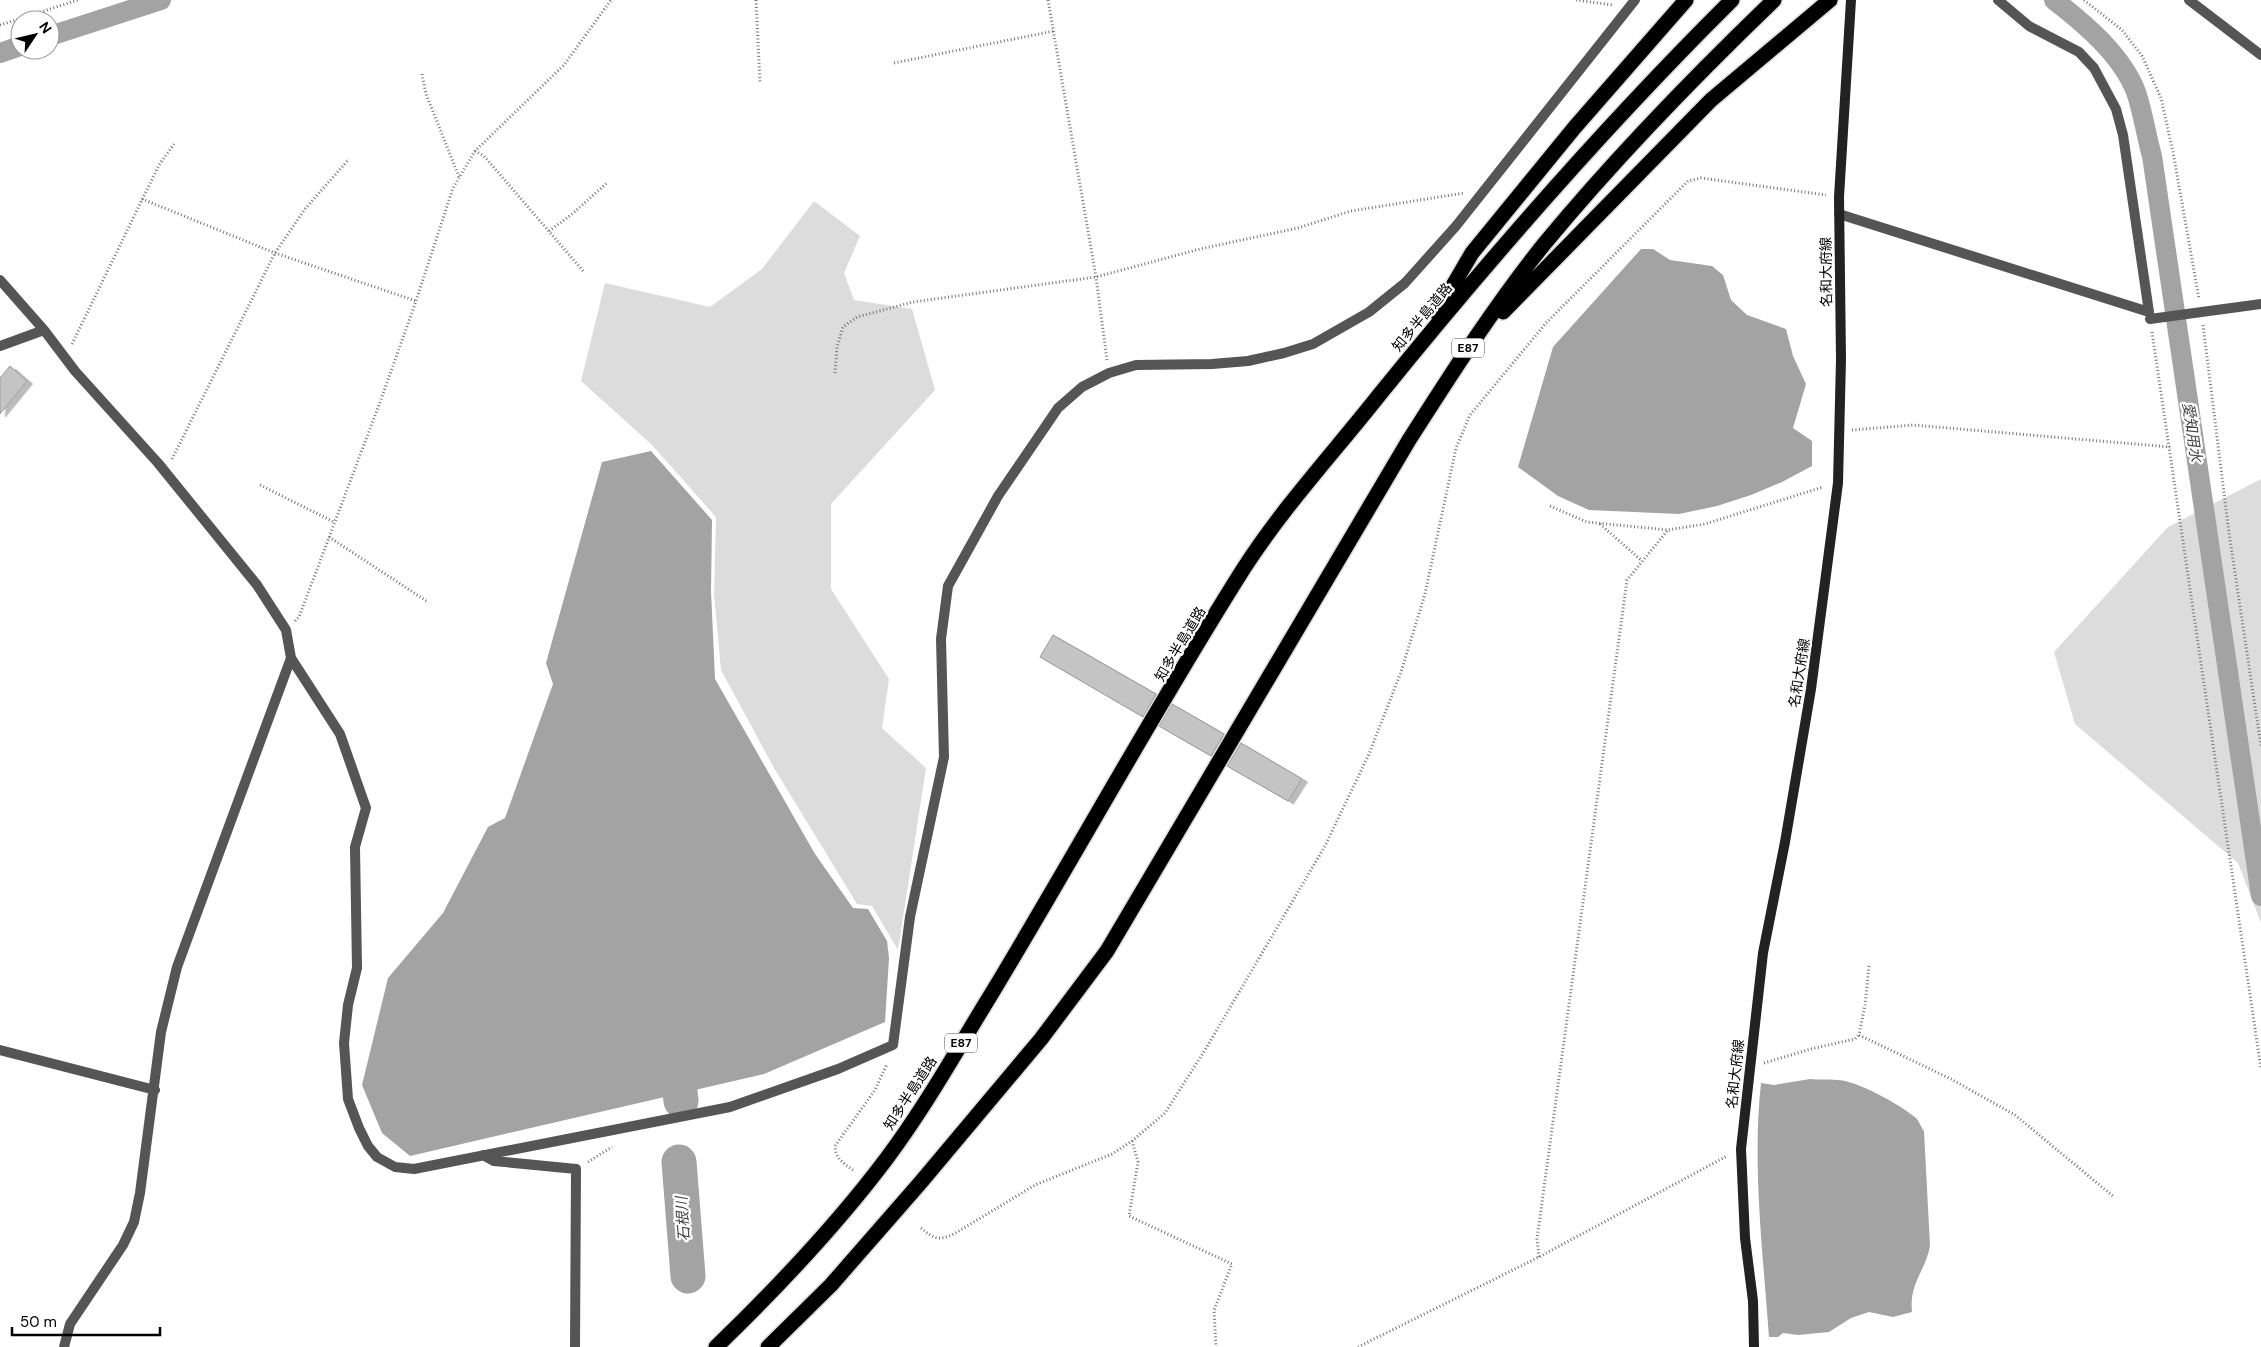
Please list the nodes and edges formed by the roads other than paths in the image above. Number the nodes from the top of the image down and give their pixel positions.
1 (1635, 0) edge
2 (1686, 0) edge
3 (1732, 0) edge
4 (1774, 0) edge
5 (1851, 0) edge
6 (1998, 0) edge
7 (2188, 0) edge
8 (1824, 5) edge
9 (2261, 55) edge
10 (1839, 214) junction
11 (0, 280) edge
12 (2261, 304) edge
13 (2154, 319) road end
14 (44, 330) junction
15 (0, 346) edge
16 (1470, 346) junction
17 (1416, 349) junction
18 (291, 658) junction
19 (0, 1050) edge
20 (154, 1090) junction
21 (483, 1155) junction
22 (64, 1347) edge
23 (575, 1347) edge
24 (716, 1347) edge
25 (768, 1347) edge
26 (1754, 1347) edge

1 - 21 street
2 - 17 highway
3 - 17 highway, 知多半島道路 / E87
4 - 16 highway, E87
5 - 10 main road, 名和大府線
6 - 10 street
7 - 9 street
8 - 16 highway
10 - 26 main road, 名和大府線
11 - 14 street
12 - 13 street
14 - 15 street
14 - 18 street
16 - 25 highway, E87
17 - 24 highway, 知多半島道路 / E87
18 - 20 street
18 - 21 street
19 - 20 street
20 - 22 street
21 - 23 street

